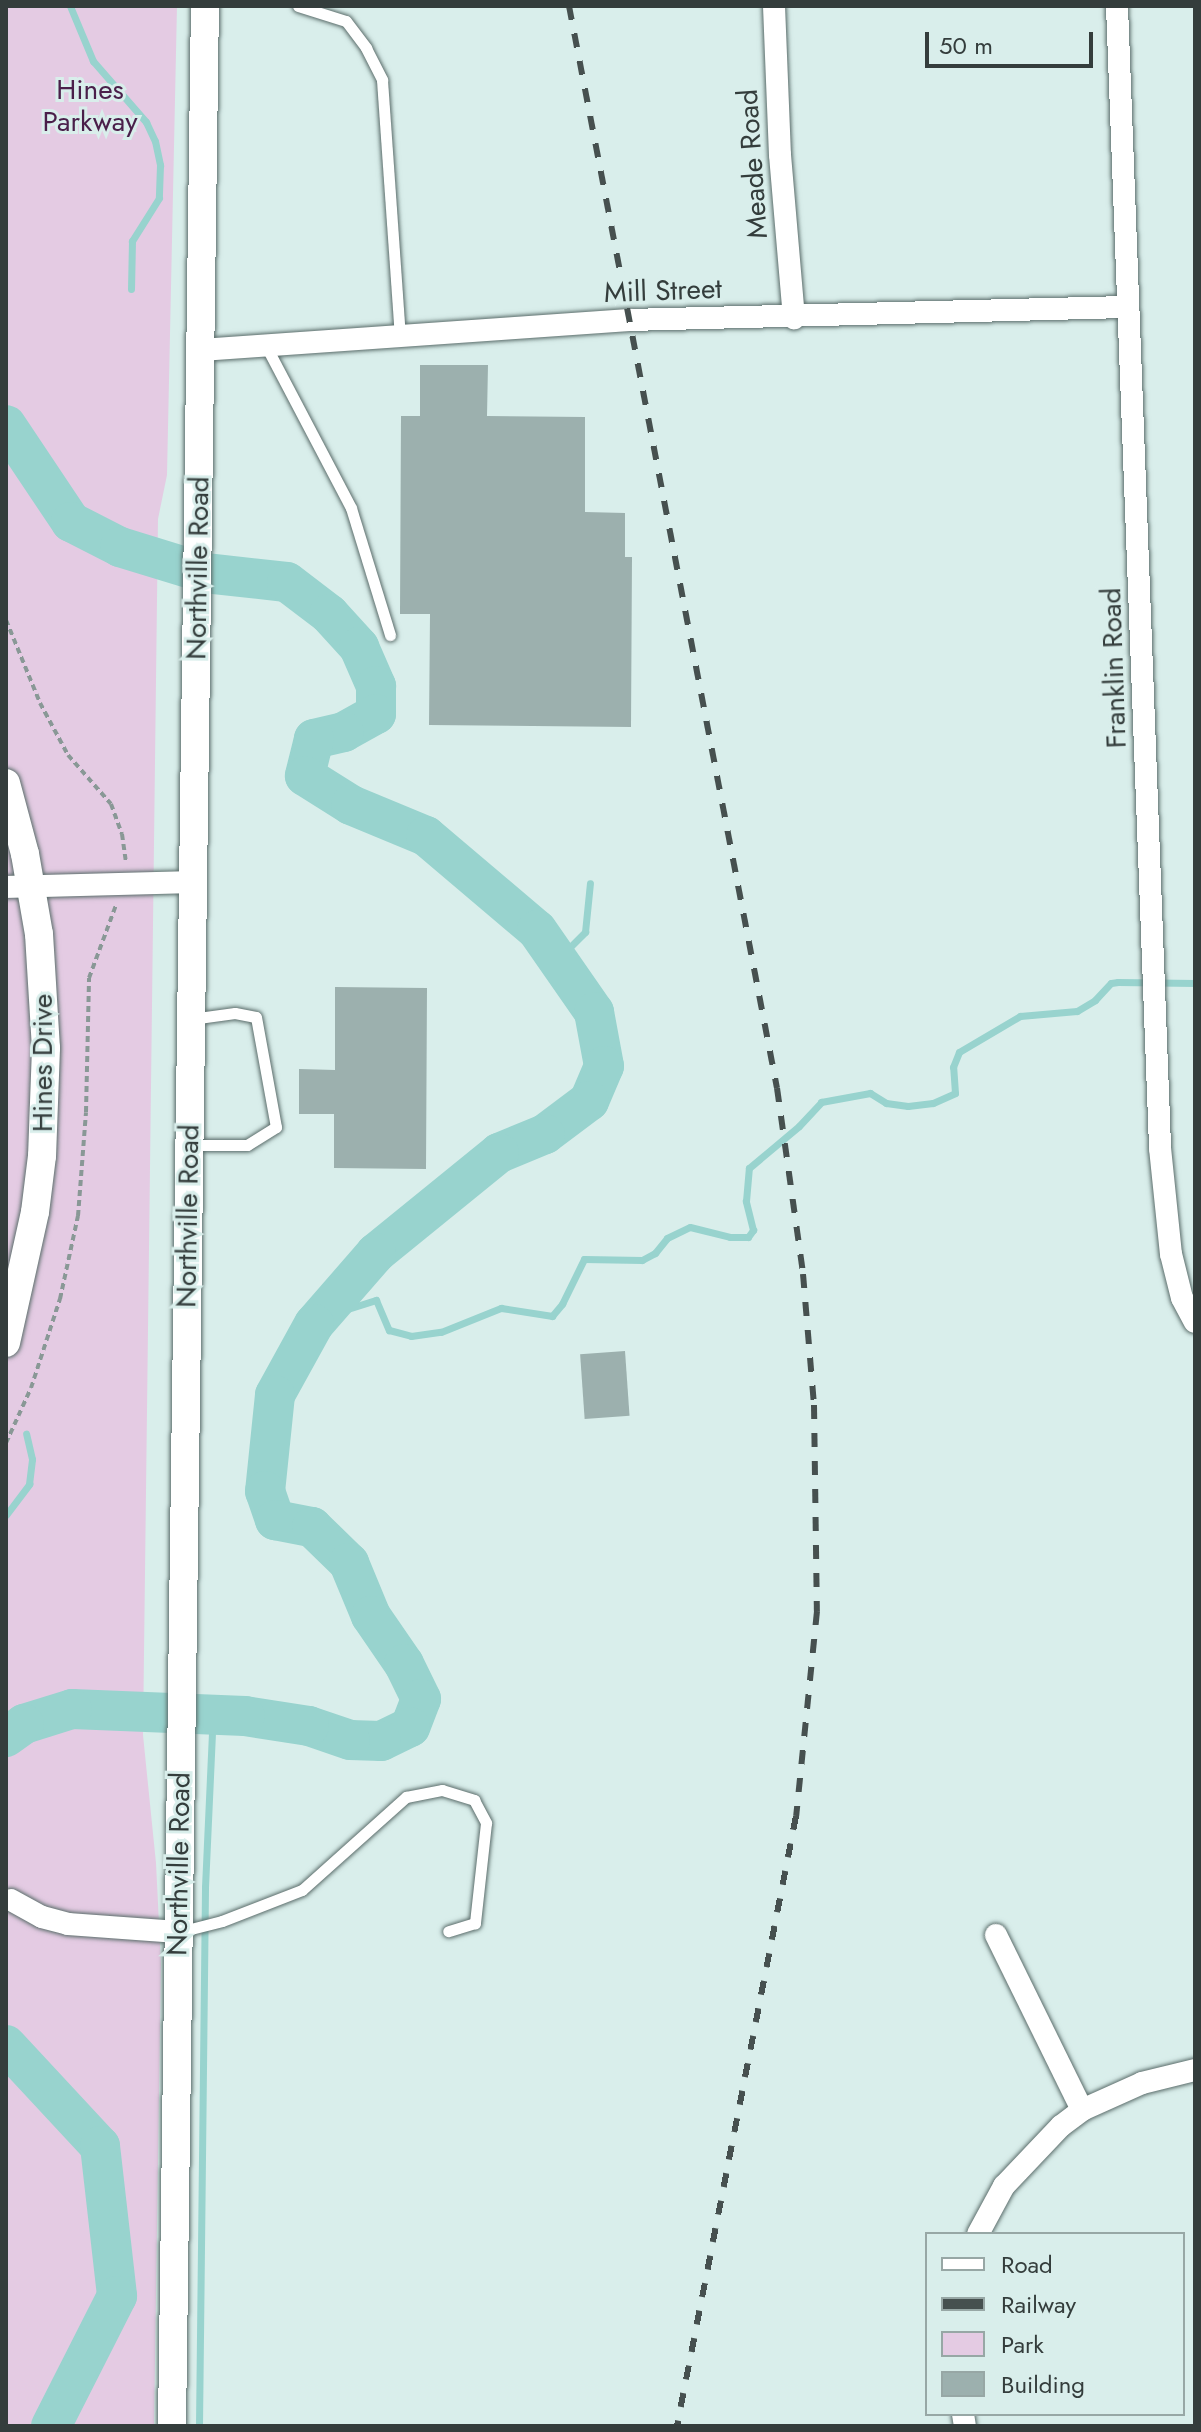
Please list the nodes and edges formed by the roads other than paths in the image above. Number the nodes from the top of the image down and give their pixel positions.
1 (205, 6) edge
2 (298, 6) edge
3 (774, 6) edge
4 (1117, 6) edge
5 (1128, 307) junction
6 (794, 318) junction
7 (400, 336) junction
8 (266, 346) junction
9 (201, 350) junction
10 (390, 635) dead end
11 (6, 783) edge
12 (193, 882) junction
13 (19, 886) edge
14 (191, 1019) junction
15 (189, 1145) junction
16 (1195, 1322) edge
17 (6, 1343) edge
18 (11, 1900) dead end
19 (448, 1931) dead end
20 (178, 1932) junction
21 (996, 1935) dead end
22 (1195, 2070) edge
23 (1082, 2110) junction
24 (979, 2232) edge
25 (172, 2426) edge

1 - 9 street, Northville Road
2 - 7 lane
3 - 6 street, Meade Road
4 - 5 street, Franklin Road
5 - 6 street, Mill Street
5 - 16 street, Franklin Road
6 - 7 street, Mill Street
7 - 8 street, Mill Street
8 - 9 street, Mill Street
8 - 10 lane
9 - 12 street, Northville Road
11 - 13 street, Hines Drive
12 - 13 street
12 - 14 street, Northville Road
13 - 17 street, Hines Drive
14 - 15 street, Northville Road
14 - 15 lane
15 - 20 street, Northville Road
18 - 20 street
19 - 20 lane
20 - 25 street, Northville Road
21 - 23 street
22 - 23 street
23 - 24 street

